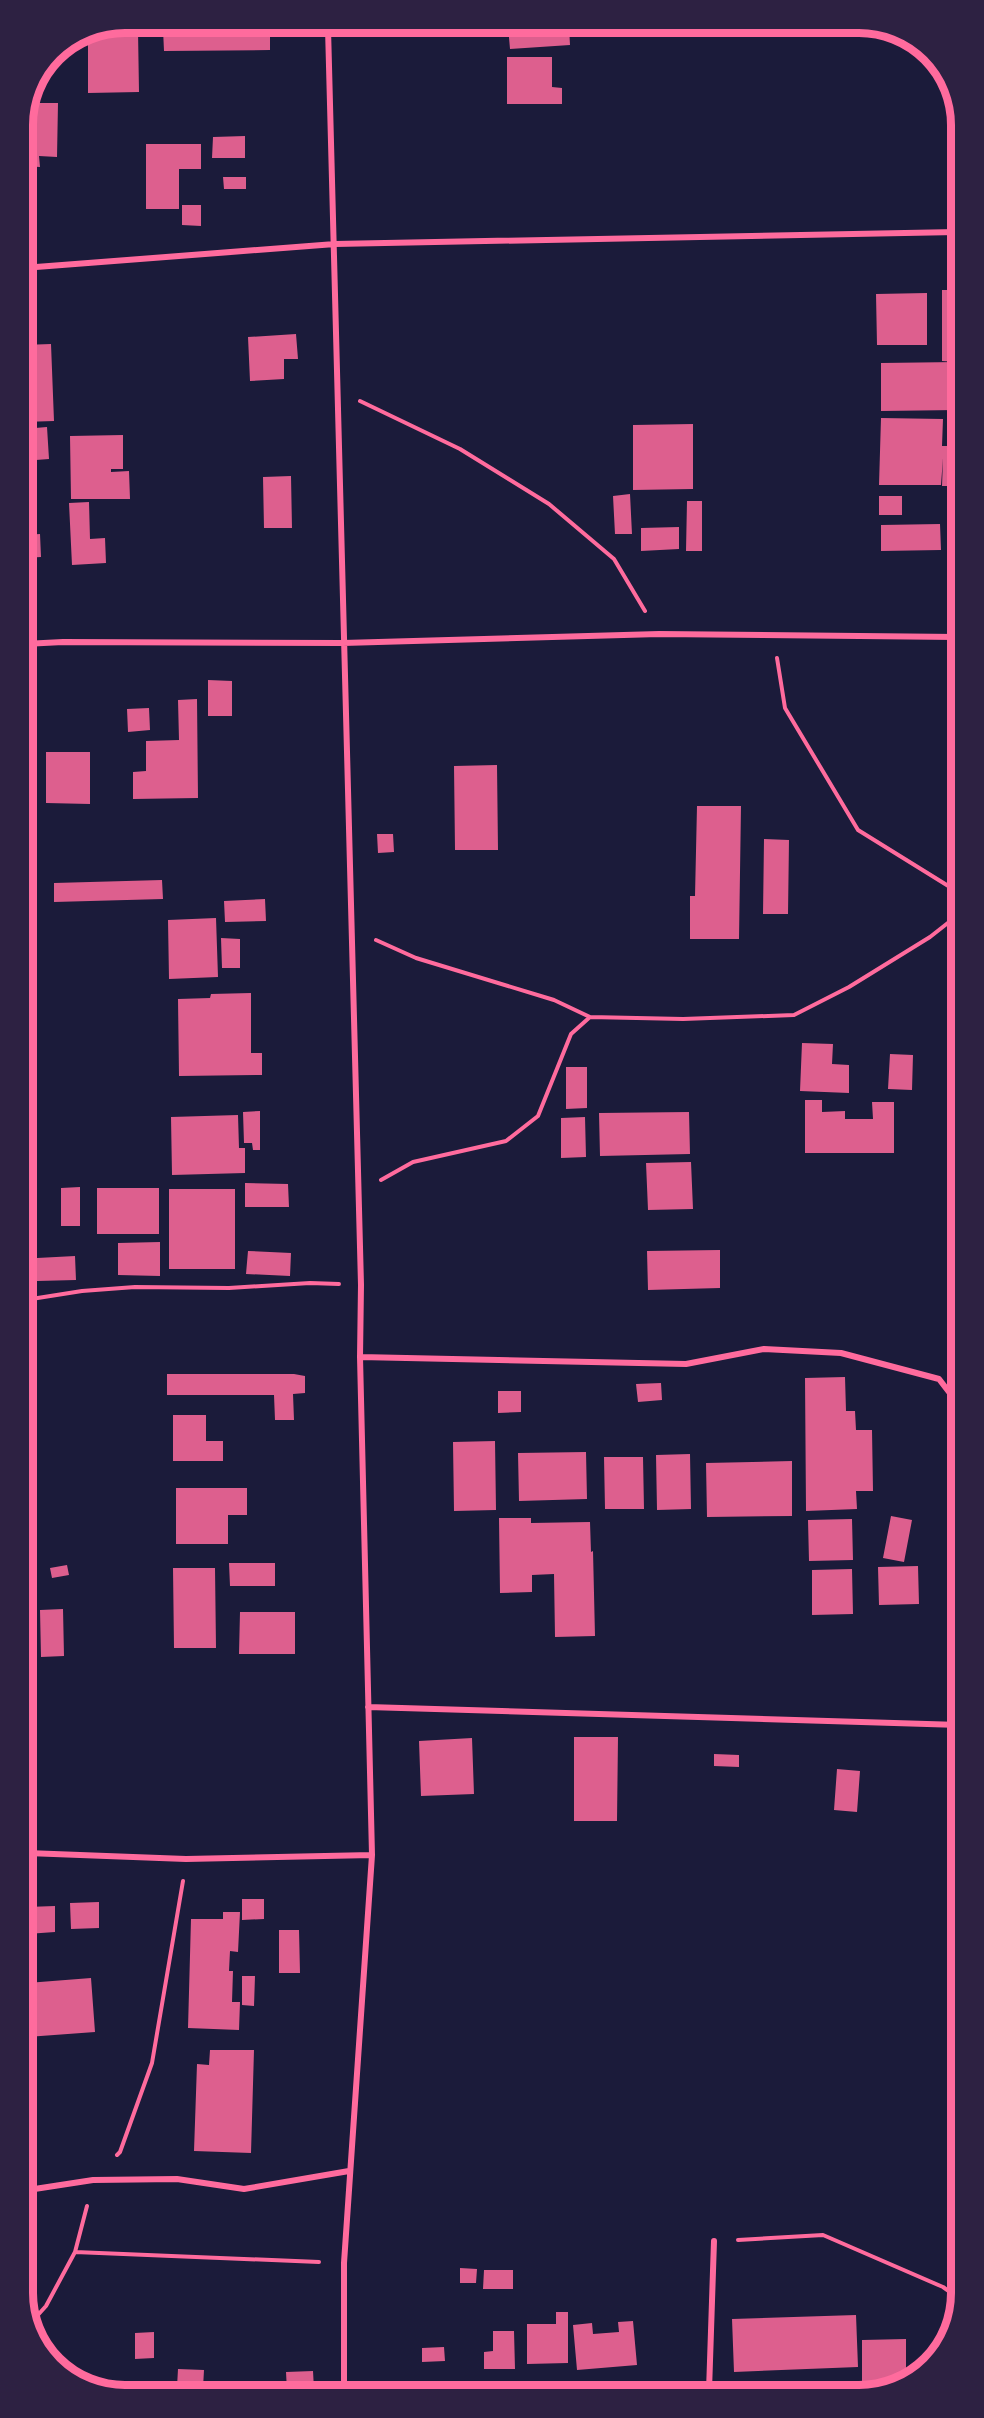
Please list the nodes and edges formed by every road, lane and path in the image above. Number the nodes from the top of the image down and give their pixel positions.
1 (328, 33) edge
2 (951, 232) edge
3 (335, 244) junction
4 (33, 267) edge
5 (338, 391) junction
6 (659, 634) junction
7 (773, 637) junction
8 (951, 637) edge
9 (343, 643) junction
10 (33, 644) edge
11 (951, 888) edge
12 (951, 920) edge
13 (351, 929) junction
14 (590, 1017) junction
15 (357, 1194) junction
16 (361, 1285) junction
17 (33, 1299) edge
18 (360, 1356) junction
19 (951, 1395) edge
20 (368, 1707) junction
21 (951, 1725) edge
22 (33, 1853) edge
23 (372, 1855) junction
24 (186, 1859) junction
25 (349, 2171) junction
26 (93, 2180) junction
27 (33, 2189) edge
28 (714, 2241) joint
29 (75, 2252) junction
30 (344, 2263) junction
31 (951, 2293) edge
32 (37, 2316) edge
33 (344, 2385) edge
34 (709, 2385) edge

1 - 3 street
2 - 3 street
3 - 4 street
3 - 5 street
5 - 6 path
5 - 9 street
6 - 7 street
6 - 9 street
7 - 8 street
7 - 11 path
9 - 10 street
9 - 13 street
12 - 14 path
13 - 14 path
13 - 15 street
14 - 15 path
15 - 16 street
16 - 17 path
16 - 18 street
18 - 19 street
18 - 20 street
20 - 21 street
20 - 23 street
22 - 24 street
23 - 24 street
23 - 25 street
24 - 26 path
25 - 26 street
25 - 30 street
26 - 27 street
26 - 29 path
28 - 31 path
28 - 34 street
29 - 30 path
29 - 32 path
30 - 33 street

